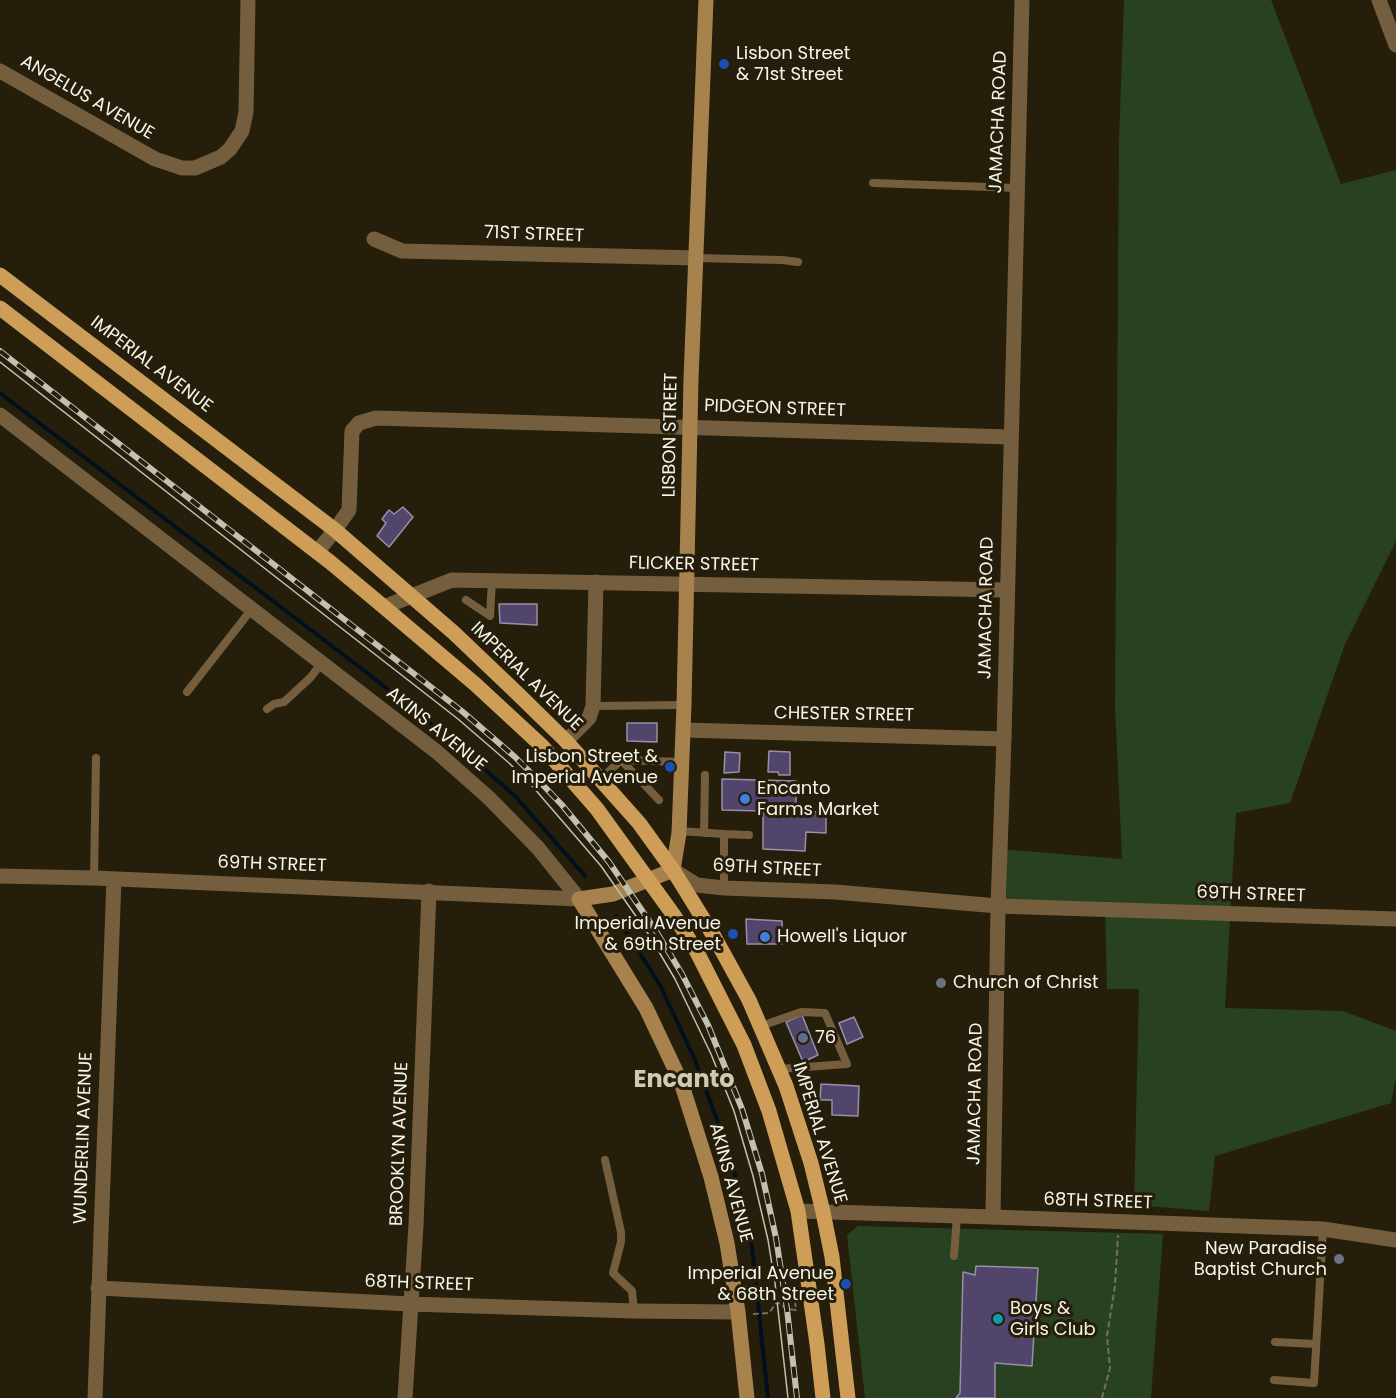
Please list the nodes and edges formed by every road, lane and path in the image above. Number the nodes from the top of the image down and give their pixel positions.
1 (248, 0) edge
2 (706, 0) edge
3 (1022, 0) edge
4 (1386, 5) edge
5 (1396, 45) edge
6 (0, 71) edge
7 (873, 183) dead end
8 (1017, 188) junction
9 (374, 239) dead end
10 (696, 258) junction
11 (798, 262) dead end
12 (0, 275) edge
13 (0, 308) edge
14 (0, 415) edge
15 (691, 426) junction
16 (1010, 437) junction
17 (336, 530) junction
18 (317, 552) junction
19 (492, 581) junction
20 (596, 582) junction
21 (687, 585) junction
22 (1007, 590) junction
23 (411, 596) junction
24 (466, 600) dead end
25 (384, 607) junction
26 (251, 610) junction
27 (321, 664) junction
28 (187, 692) dead end
29 (684, 705) junction
30 (592, 706) junction
31 (267, 709) dead end
32 (684, 730) junction
33 (1004, 739) junction
34 (566, 741) junction
35 (96, 758) dead end
36 (621, 760) junction
37 (683, 762) junction
38 (705, 775) dead end
39 (600, 780) junction
40 (659, 800) dead end
41 (679, 831) junction
42 (704, 833) junction
43 (724, 834) junction
44 (749, 835) dead end
45 (673, 870) junction
46 (0, 876) edge
47 (94, 878) junction
48 (114, 879) junction
49 (650, 881) junction
50 (724, 888) junction
51 (429, 891) junction
52 (579, 899) junction
53 (998, 906) junction
54 (1396, 919) edge
55 (761, 1026) junction
56 (779, 1069) junction
57 (605, 1160) dead end
58 (798, 1211) junction
59 (824, 1212) junction
60 (957, 1216) junction
61 (993, 1217) junction
62 (1120, 1222) junction
63 (1323, 1229) junction
64 (1396, 1240) edge
65 (954, 1256) dead end
66 (98, 1288) junction
67 (795, 1299) dead end
68 (410, 1304) junction
69 (634, 1311) junction
70 (738, 1312) junction
71 (757, 1314) dead end
72 (1275, 1342) dead end
73 (1316, 1344) junction
74 (1274, 1380) dead end
75 (94, 1398) edge
76 (405, 1398) edge
77 (747, 1398) edge
78 (823, 1398) edge
79 (848, 1398) edge
80 (1102, 1398) edge

1 - 6 street, ANGELUS AVENUE
2 - 10 main road, LISBON STREET
3 - 8 street, JAMACHA ROAD
4 - 5 street
7 - 8 lane
8 - 16 street, JAMACHA ROAD
9 - 10 street, 71ST STREET
10 - 11 lane
10 - 15 main road, LISBON STREET
12 - 17 main road, IMPERIAL AVENUE
13 - 18 main road
14 - 26 street, AKINS AVENUE
15 - 16 street, PIDGEON STREET
15 - 17 street, PIDGEON STREET
15 - 21 main road, LISBON STREET
16 - 22 street, JAMACHA ROAD
17 - 18 street
17 - 23 main road, IMPERIAL AVENUE
18 - 25 main road
19 - 20 street, FLICKER STREET
19 - 23 street, FLICKER STREET
19 - 24 lane
20 - 21 street, FLICKER STREET
20 - 30 street
21 - 22 street, FLICKER STREET
21 - 29 main road, LISBON STREET
22 - 33 street, JAMACHA ROAD
23 - 25 street, FLICKER STREET
23 - 34 main road, IMPERIAL AVENUE
25 - 49 main road
26 - 27 street, AKINS AVENUE
26 - 28 lane
27 - 31 lane
27 - 52 street, AKINS AVENUE
29 - 30 lane
29 - 32 main road, LISBON STREET
30 - 34 street
32 - 33 street, CHESTER STREET
32 - 37 main road, LISBON STREET
33 - 53 street, JAMACHA ROAD
34 - 39 main road, IMPERIAL AVENUE
35 - 47 lane
36 - 37 lane
36 - 39 lane
36 - 40 lane
37 - 41 main road, LISBON STREET
38 - 42 lane
39 - 45 main road, IMPERIAL AVENUE
41 - 42 lane
41 - 45 main road, LISBON STREET
42 - 43 lane
43 - 44 lane
43 - 50 lane
45 - 49 main road, 69TH STREET
45 - 50 street, 69TH STREET
45 - 55 main road, IMPERIAL AVENUE
46 - 47 street, 69TH STREET
47 - 48 street, 69TH STREET
48 - 51 street, 69TH STREET
48 - 66 street, WUNDERLIN AVENUE
49 - 52 main road, 69TH STREET
49 - 58 main road
50 - 53 street, 69TH STREET
51 - 52 street, 69TH STREET
51 - 68 street, BROOKLYN AVENUE
52 - 70 main road, AKINS AVENUE
53 - 54 street, 69TH STREET
53 - 61 street, JAMACHA ROAD
55 - 56 main road, IMPERIAL AVENUE
55 - 56 lane
56 - 59 main road, IMPERIAL AVENUE
57 - 69 lane
58 - 59 street, 68TH STREET
58 - 78 main road
59 - 60 street, 68TH STREET
59 - 79 main road, IMPERIAL AVENUE
60 - 61 street, 68TH STREET
60 - 65 lane
61 - 62 street, 68TH STREET
62 - 63 street, 68TH STREET
62 - 80 path
63 - 64 street, 68TH STREET
63 - 73 lane
66 - 68 street, 68TH STREET
66 - 75 street, WUNDERLIN AVENUE
67 - 71 path
68 - 69 street, 68TH STREET
68 - 76 street, BROOKLYN AVENUE
69 - 70 street, 68TH STREET
70 - 77 main road, AKINS AVENUE
72 - 73 lane
73 - 74 lane

